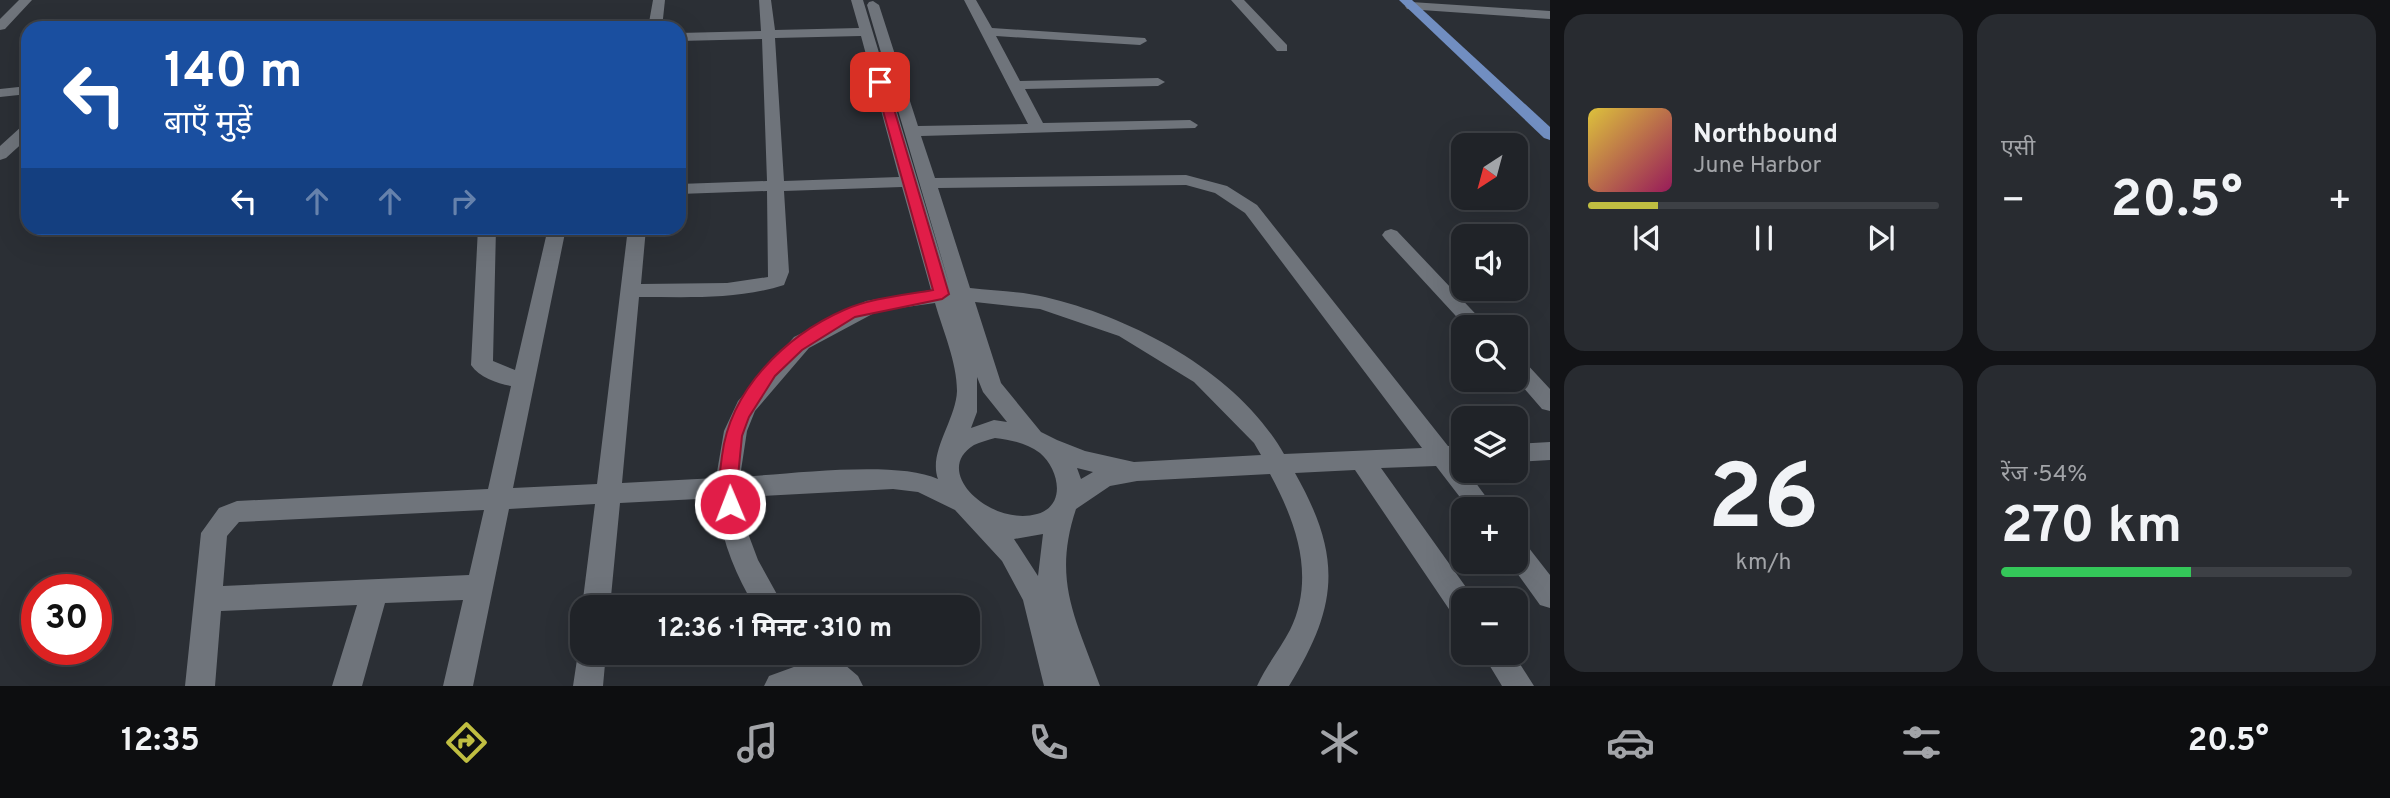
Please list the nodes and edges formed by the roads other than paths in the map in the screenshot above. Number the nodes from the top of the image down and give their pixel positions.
1 (26, 0) edge
2 (659, 0) edge
3 (765, 0) edge
4 (857, 0) edge
5 (872, 0) edge
6 (970, 0) edge
7 (1237, 0) edge
8 (1408, 3) edge
9 (1548, 16) edge
10 (656, 21) edge
11 (0, 26) edge
12 (866, 32) junction
13 (987, 32) junction
14 (769, 35) junction
15 (686, 37) edge
16 (1140, 41) dead end
17 (1282, 48) dead end
18 (1158, 82) dead end
19 (1015, 85) junction
20 (21, 91) edge
21 (0, 93) edge
22 (1190, 125) dead end
23 (1038, 128) junction
24 (912, 131) junction
25 (1550, 135) edge
26 (21, 136) edge
27 (0, 155) edge
28 (918, 182) junction
29 (774, 186) junction
30 (686, 188) edge
31 (487, 235) edge
32 (555, 235) edge
33 (636, 235) edge
34 (1391, 235) dead end
35 (630, 291) junction
36 (952, 293) junction
37 (1467, 315) edge
38 (522, 379) junction
39 (1528, 379) edge
40 (1550, 403) edge
41 (1041, 442) junction
42 (1550, 451) edge
43 (1528, 452) edge
44 (1451, 454) edge
45 (1451, 455) edge
46 (1361, 459) junction
47 (948, 460) junction
48 (1282, 464) junction
49 (1138, 471) junction
50 (893, 479) junction
51 (728, 487) junction
52 (608, 493) junction
53 (500, 498) junction
54 (967, 507) junction
55 (1065, 507) junction
56 (1528, 567) edge
57 (480, 587) junction
58 (1451, 589) edge
59 (375, 592) junction
60 (597, 595) edge
61 (762, 595) edge
62 (1550, 596) edge
63 (208, 599) junction
64 (591, 665) edge
65 (1504, 665) edge
66 (829, 670) edge
67 (200, 686) edge
68 (347, 686) edge
69 (458, 686) edge
70 (588, 686) edge
71 (779, 686) edge
72 (1059, 686) edge
73 (1085, 686) edge
74 (1272, 686) edge
75 (1519, 686) edge

1 - 11 street
2 - 10 street
3 - 14 street
4 - 12 street
5 - 24 street
6 - 13 street
7 - 17 street
8 - 9 street
8 - 25 main road
12 - 14 street
12 - 28 street
13 - 16 street
13 - 19 street
14 - 15 street
14 - 29 street
18 - 19 street
19 - 23 street
20 - 21 street
22 - 23 street
23 - 24 street
24 - 28 street
26 - 27 street
28 - 29 street
28 - 36 street
28 - 44 street
29 - 30 street
29 - 35 street
31 - 38 street
32 - 38 street
33 - 35 street
34 - 37 street
35 - 52 street
36 - 41 street
36 - 47 street
36 - 48 street
36 - 51 street
38 - 53 street
39 - 40 street
41 - 47 street
41 - 49 street
41 - 55 street
42 - 43 street
45 - 46 street
46 - 48 street
46 - 58 street
47 - 50 street
47 - 54 street
48 - 49 street
48 - 74 street
49 - 55 street
50 - 51 street
50 - 54 street
51 - 52 street
51 - 61 street
52 - 53 street
52 - 60 street
53 - 57 street
53 - 63 street
54 - 55 street
54 - 72 street
55 - 73 street
56 - 62 street
57 - 59 street
57 - 69 street
59 - 63 street
59 - 68 street
63 - 67 street
64 - 70 street
65 - 75 street
66 - 71 street

